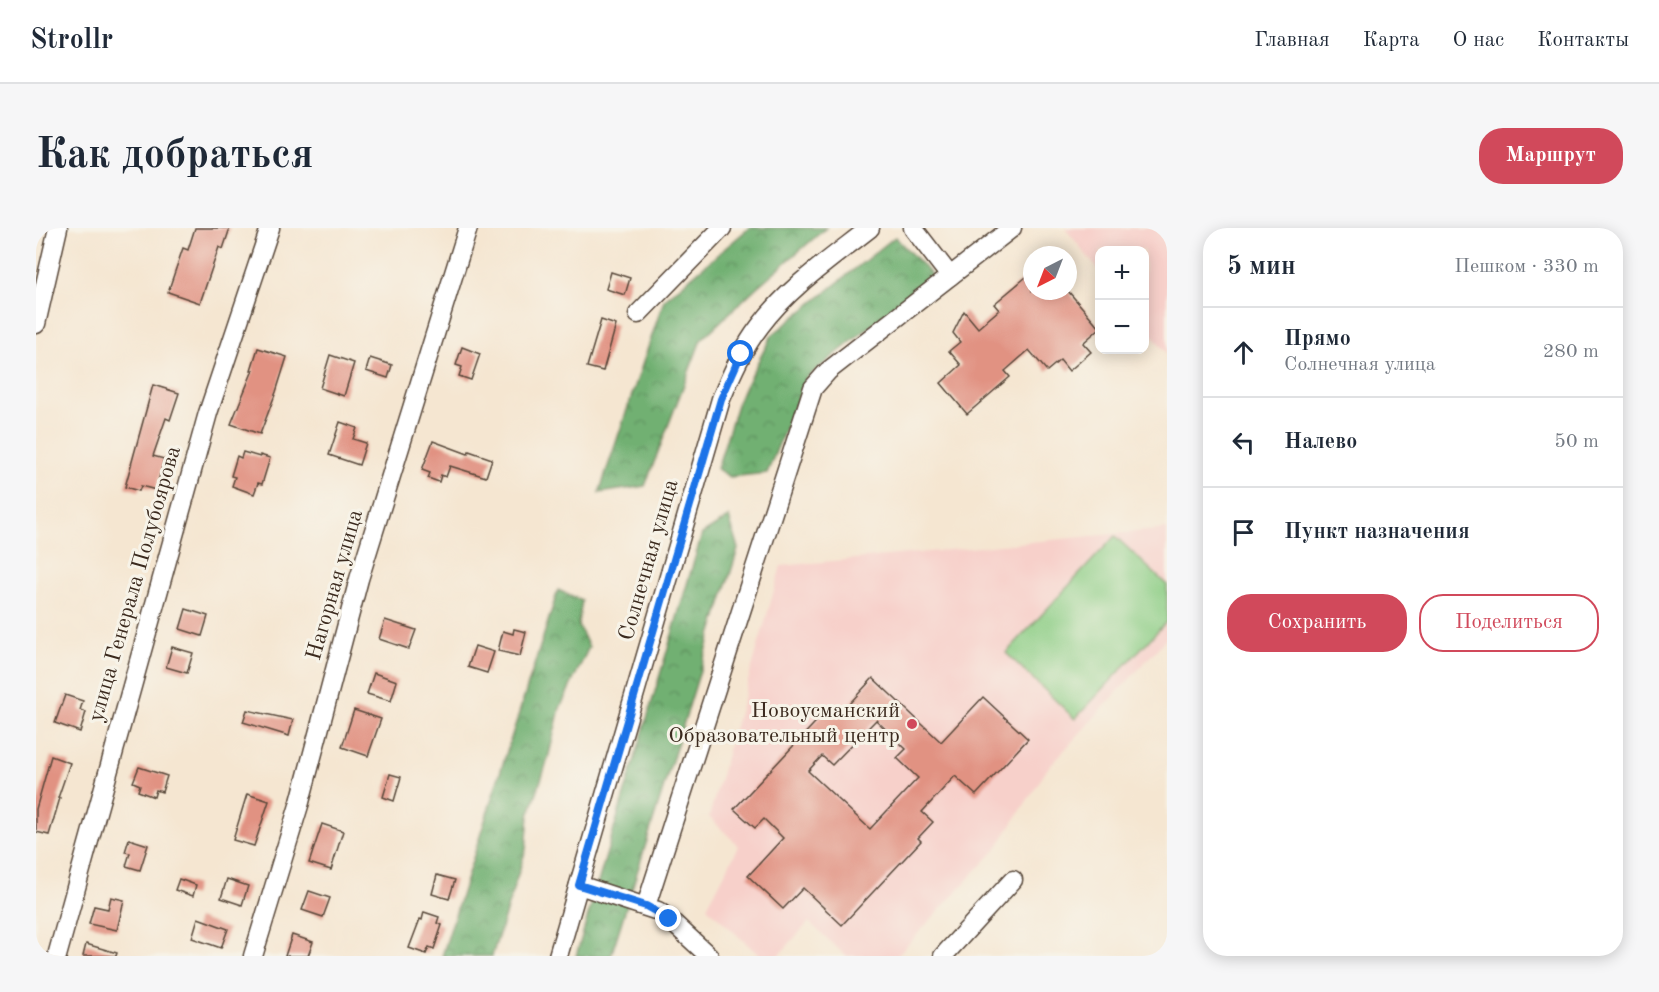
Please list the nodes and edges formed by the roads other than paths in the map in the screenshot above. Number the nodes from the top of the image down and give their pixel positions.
1 (58, 228) edge
2 (270, 228) edge
3 (468, 228) edge
4 (722, 228) edge
5 (870, 228) edge
6 (913, 228) edge
7 (1012, 228) edge
8 (950, 276) junction
9 (638, 314) dead end
10 (36, 324) edge
11 (1012, 880) dead end
12 (579, 885) junction
13 (646, 906) junction
14 (57, 956) edge
15 (253, 956) edge
16 (558, 956) edge
17 (709, 956) edge
18 (942, 956) edge

1 - 10 street
2 - 14 street, улица Генерала Полубоярова
3 - 15 street, Нагорная улица
4 - 9 street
5 - 12 street, Солнечная улица
6 - 8 street
7 - 8 street
8 - 13 street
11 - 18 street
12 - 13 street
12 - 16 street, Солнечная улица
13 - 17 street

